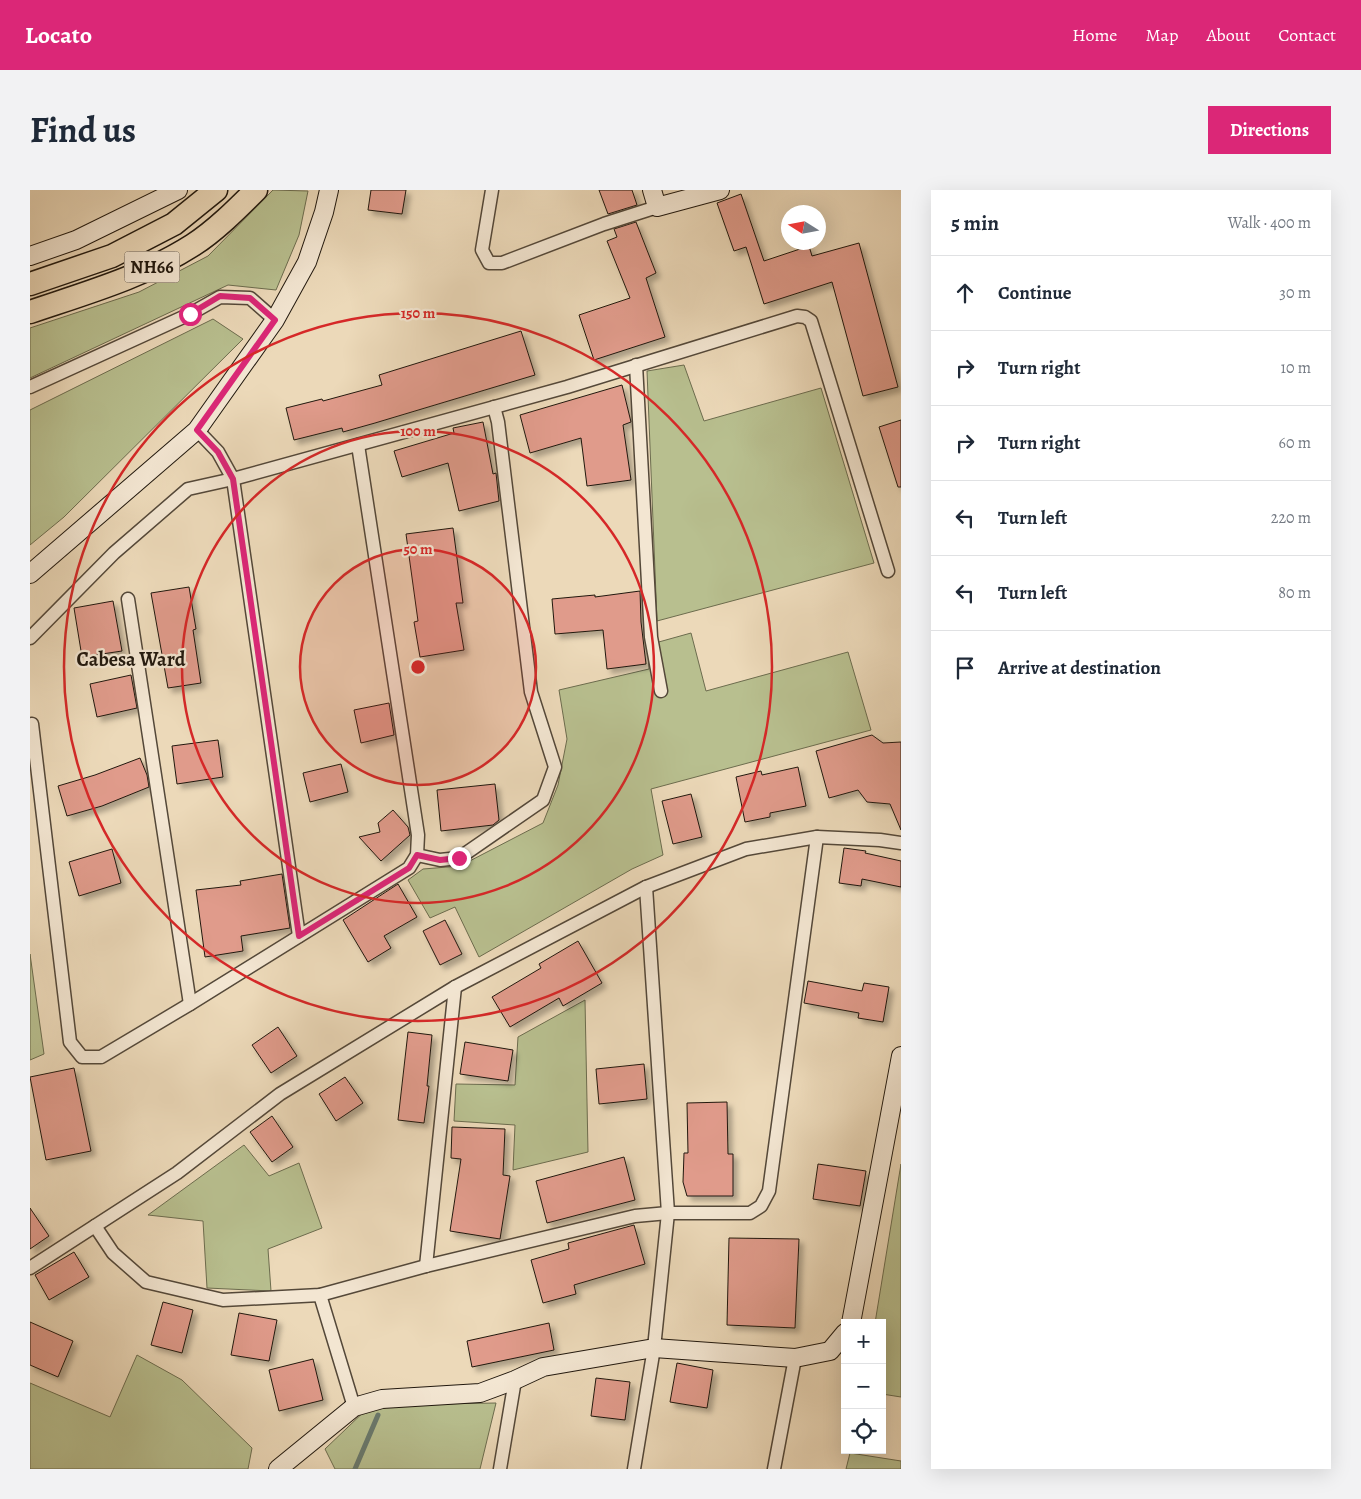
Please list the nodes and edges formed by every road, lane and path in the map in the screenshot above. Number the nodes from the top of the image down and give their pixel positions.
1 (178, 190) edge
2 (216, 190) edge
3 (256, 190) edge
4 (329, 190) edge
5 (492, 190) edge
6 (720, 190) edge
7 (654, 198) edge
8 (30, 256) edge
9 (30, 284) edge
10 (30, 312) edge
11 (275, 320) junction
12 (636, 365) junction
13 (30, 387) edge
14 (494, 407) junction
15 (197, 430) junction
16 (358, 445) junction
17 (233, 479) junction
18 (888, 571) dead end
19 (30, 574) edge
20 (128, 599) dead end
21 (30, 638) edge
22 (661, 691) dead end
23 (32, 724) dead end
24 (817, 837) junction
25 (901, 843) edge
26 (417, 855) junction
27 (646, 887) junction
28 (299, 936) junction
29 (455, 987) junction
30 (190, 1004) junction
31 (901, 1056) edge
32 (668, 1213) junction
33 (95, 1226) junction
34 (426, 1266) junction
35 (30, 1268) edge
36 (320, 1295) junction
37 (852, 1319) edge
38 (841, 1338) edge
39 (654, 1348) junction
40 (795, 1358) junction
41 (515, 1380) junction
42 (354, 1407) junction
43 (278, 1469) edge
44 (500, 1469) edge
45 (634, 1469) edge
46 (774, 1469) edge

1 - 8 street
2 - 9 highway, NH66
3 - 10 highway, NH66
4 - 11 street
5 - 7 street
6 - 7 street
11 - 13 street
11 - 15 street
12 - 14 street
12 - 18 street
12 - 22 street
14 - 16 street
14 - 26 street
15 - 17 street
15 - 19 street
16 - 17 street
16 - 26 street
17 - 21 street
17 - 28 street
20 - 30 street
23 - 30 street
24 - 25 street
24 - 27 street
24 - 32 street
26 - 28 street
27 - 29 street
27 - 32 street
28 - 30 street
29 - 33 street
29 - 34 street
31 - 37 street
32 - 34 street
32 - 39 street
33 - 35 street
33 - 36 street
34 - 36 street
36 - 42 street
38 - 40 street
39 - 40 street
39 - 41 street
39 - 45 street
40 - 46 street
41 - 42 street
41 - 44 street
42 - 43 street

